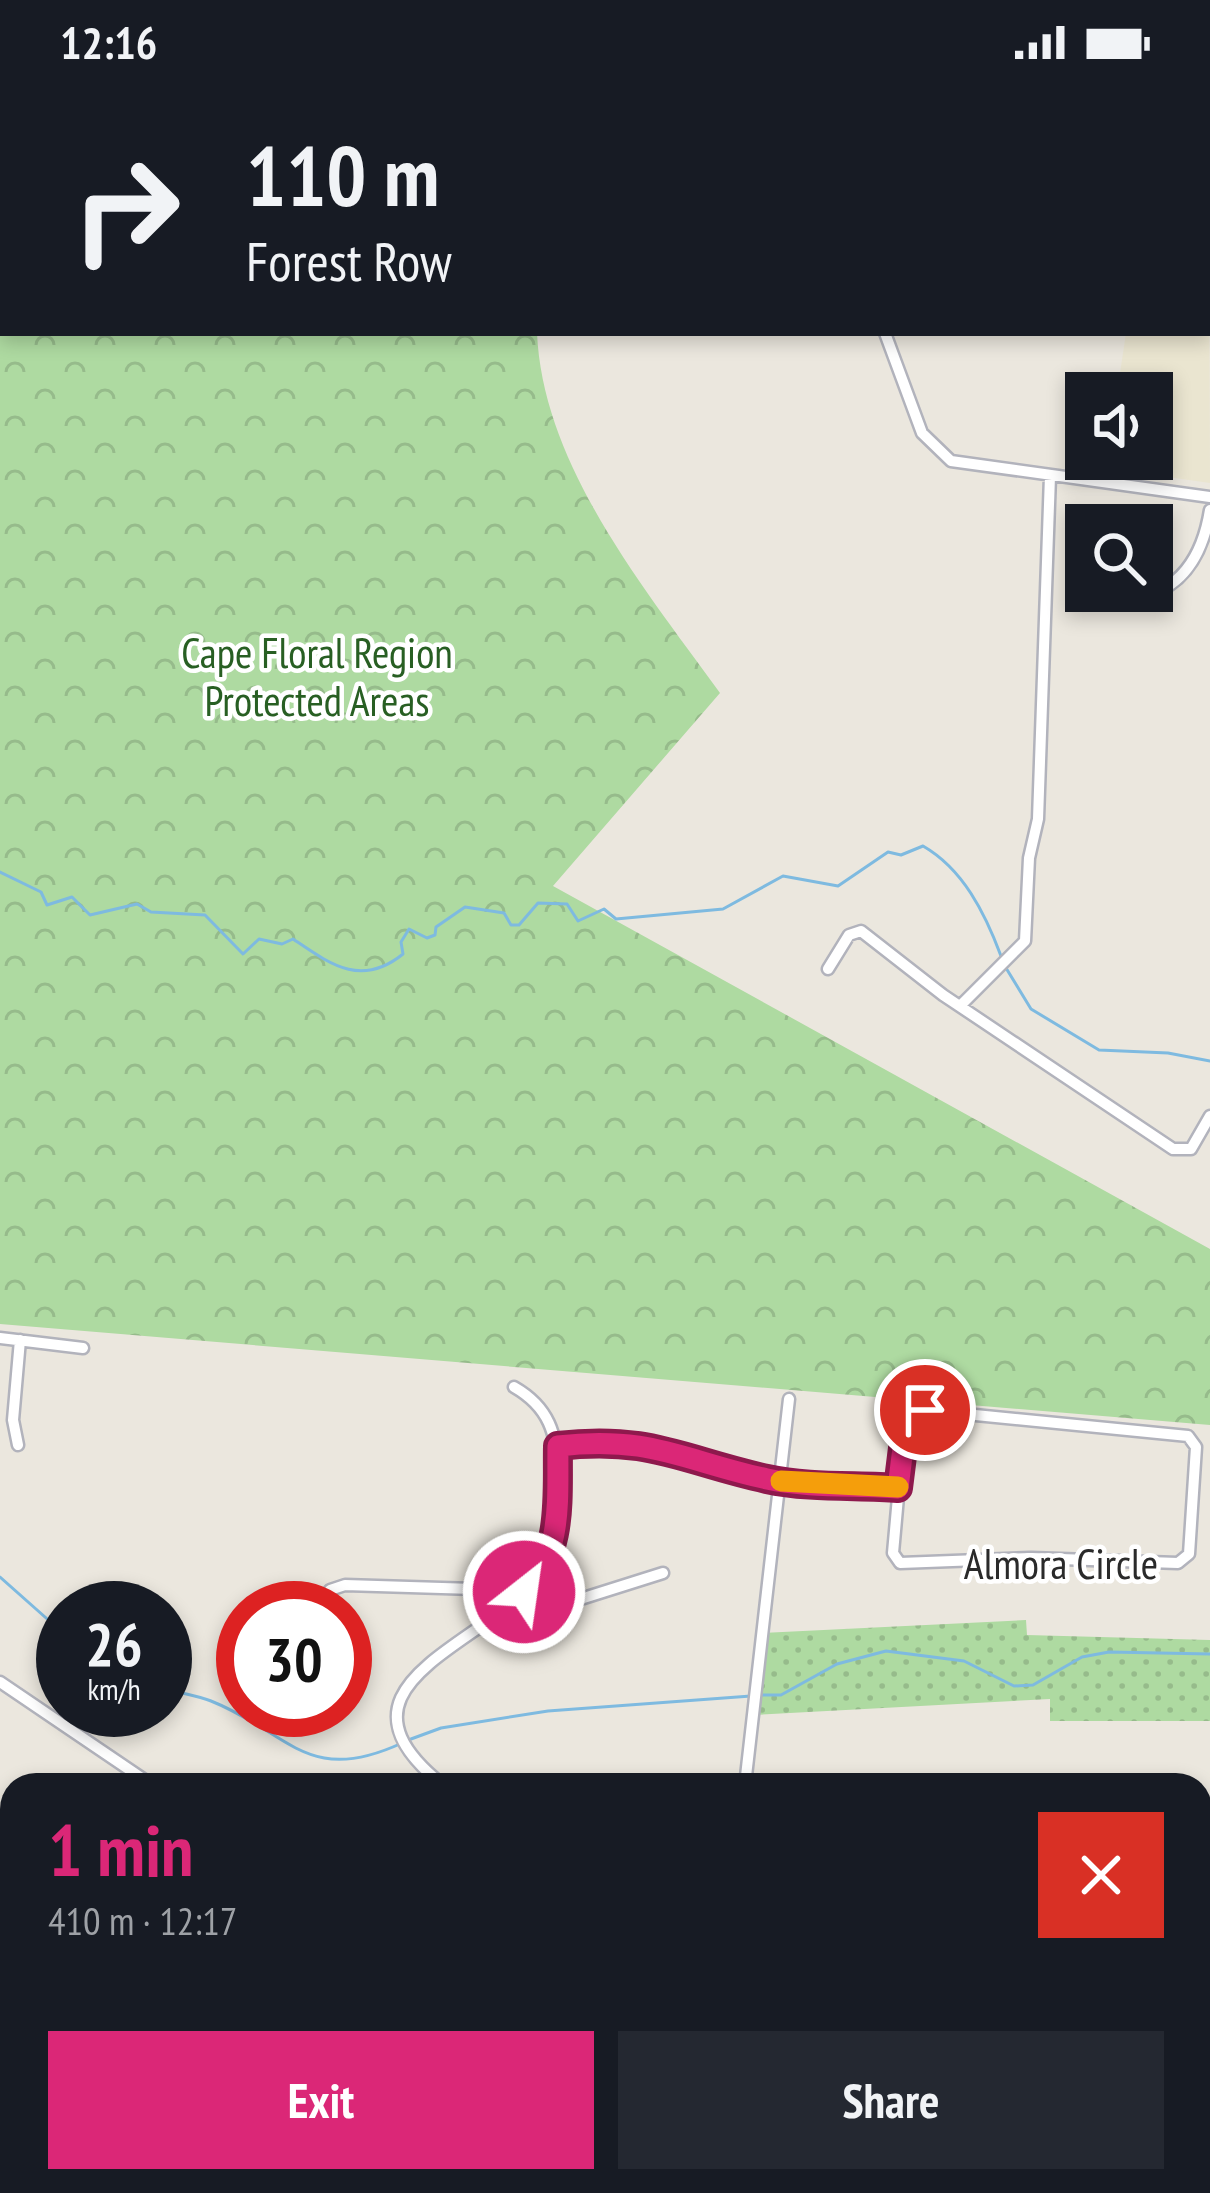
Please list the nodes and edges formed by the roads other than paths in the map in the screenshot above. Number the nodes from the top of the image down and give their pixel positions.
1 (886, 336) edge
2 (1050, 476) junction
3 (1210, 497) edge
4 (1210, 510) edge
5 (1173, 586) edge
6 (828, 969) dead end
7 (961, 1005) junction
8 (1210, 1116) edge
9 (0, 1338) edge
10 (20, 1340) junction
11 (83, 1348) dead end
12 (514, 1387) dead end
13 (789, 1399) dead end
14 (18, 1445) dead end
15 (558, 1446) junction
16 (779, 1481) junction
17 (898, 1488) junction
18 (662, 1573) dead end
19 (372, 1586) edge
20 (524, 1592) junction
21 (502, 1608) junction
22 (0, 1682) edge
23 (134, 1773) edge
24 (429, 1773) edge
25 (746, 1773) edge

1 - 2 street
2 - 3 street
2 - 7 street
4 - 5 street
6 - 7 street
7 - 8 street
9 - 10 street
10 - 11 street
10 - 14 street
12 - 15 street
13 - 16 street
15 - 16 street
15 - 20 street
16 - 17 street
16 - 25 street
17 - 17 street, Almora Circle
18 - 20 street
19 - 21 street
20 - 21 street
21 - 24 street
22 - 23 street

